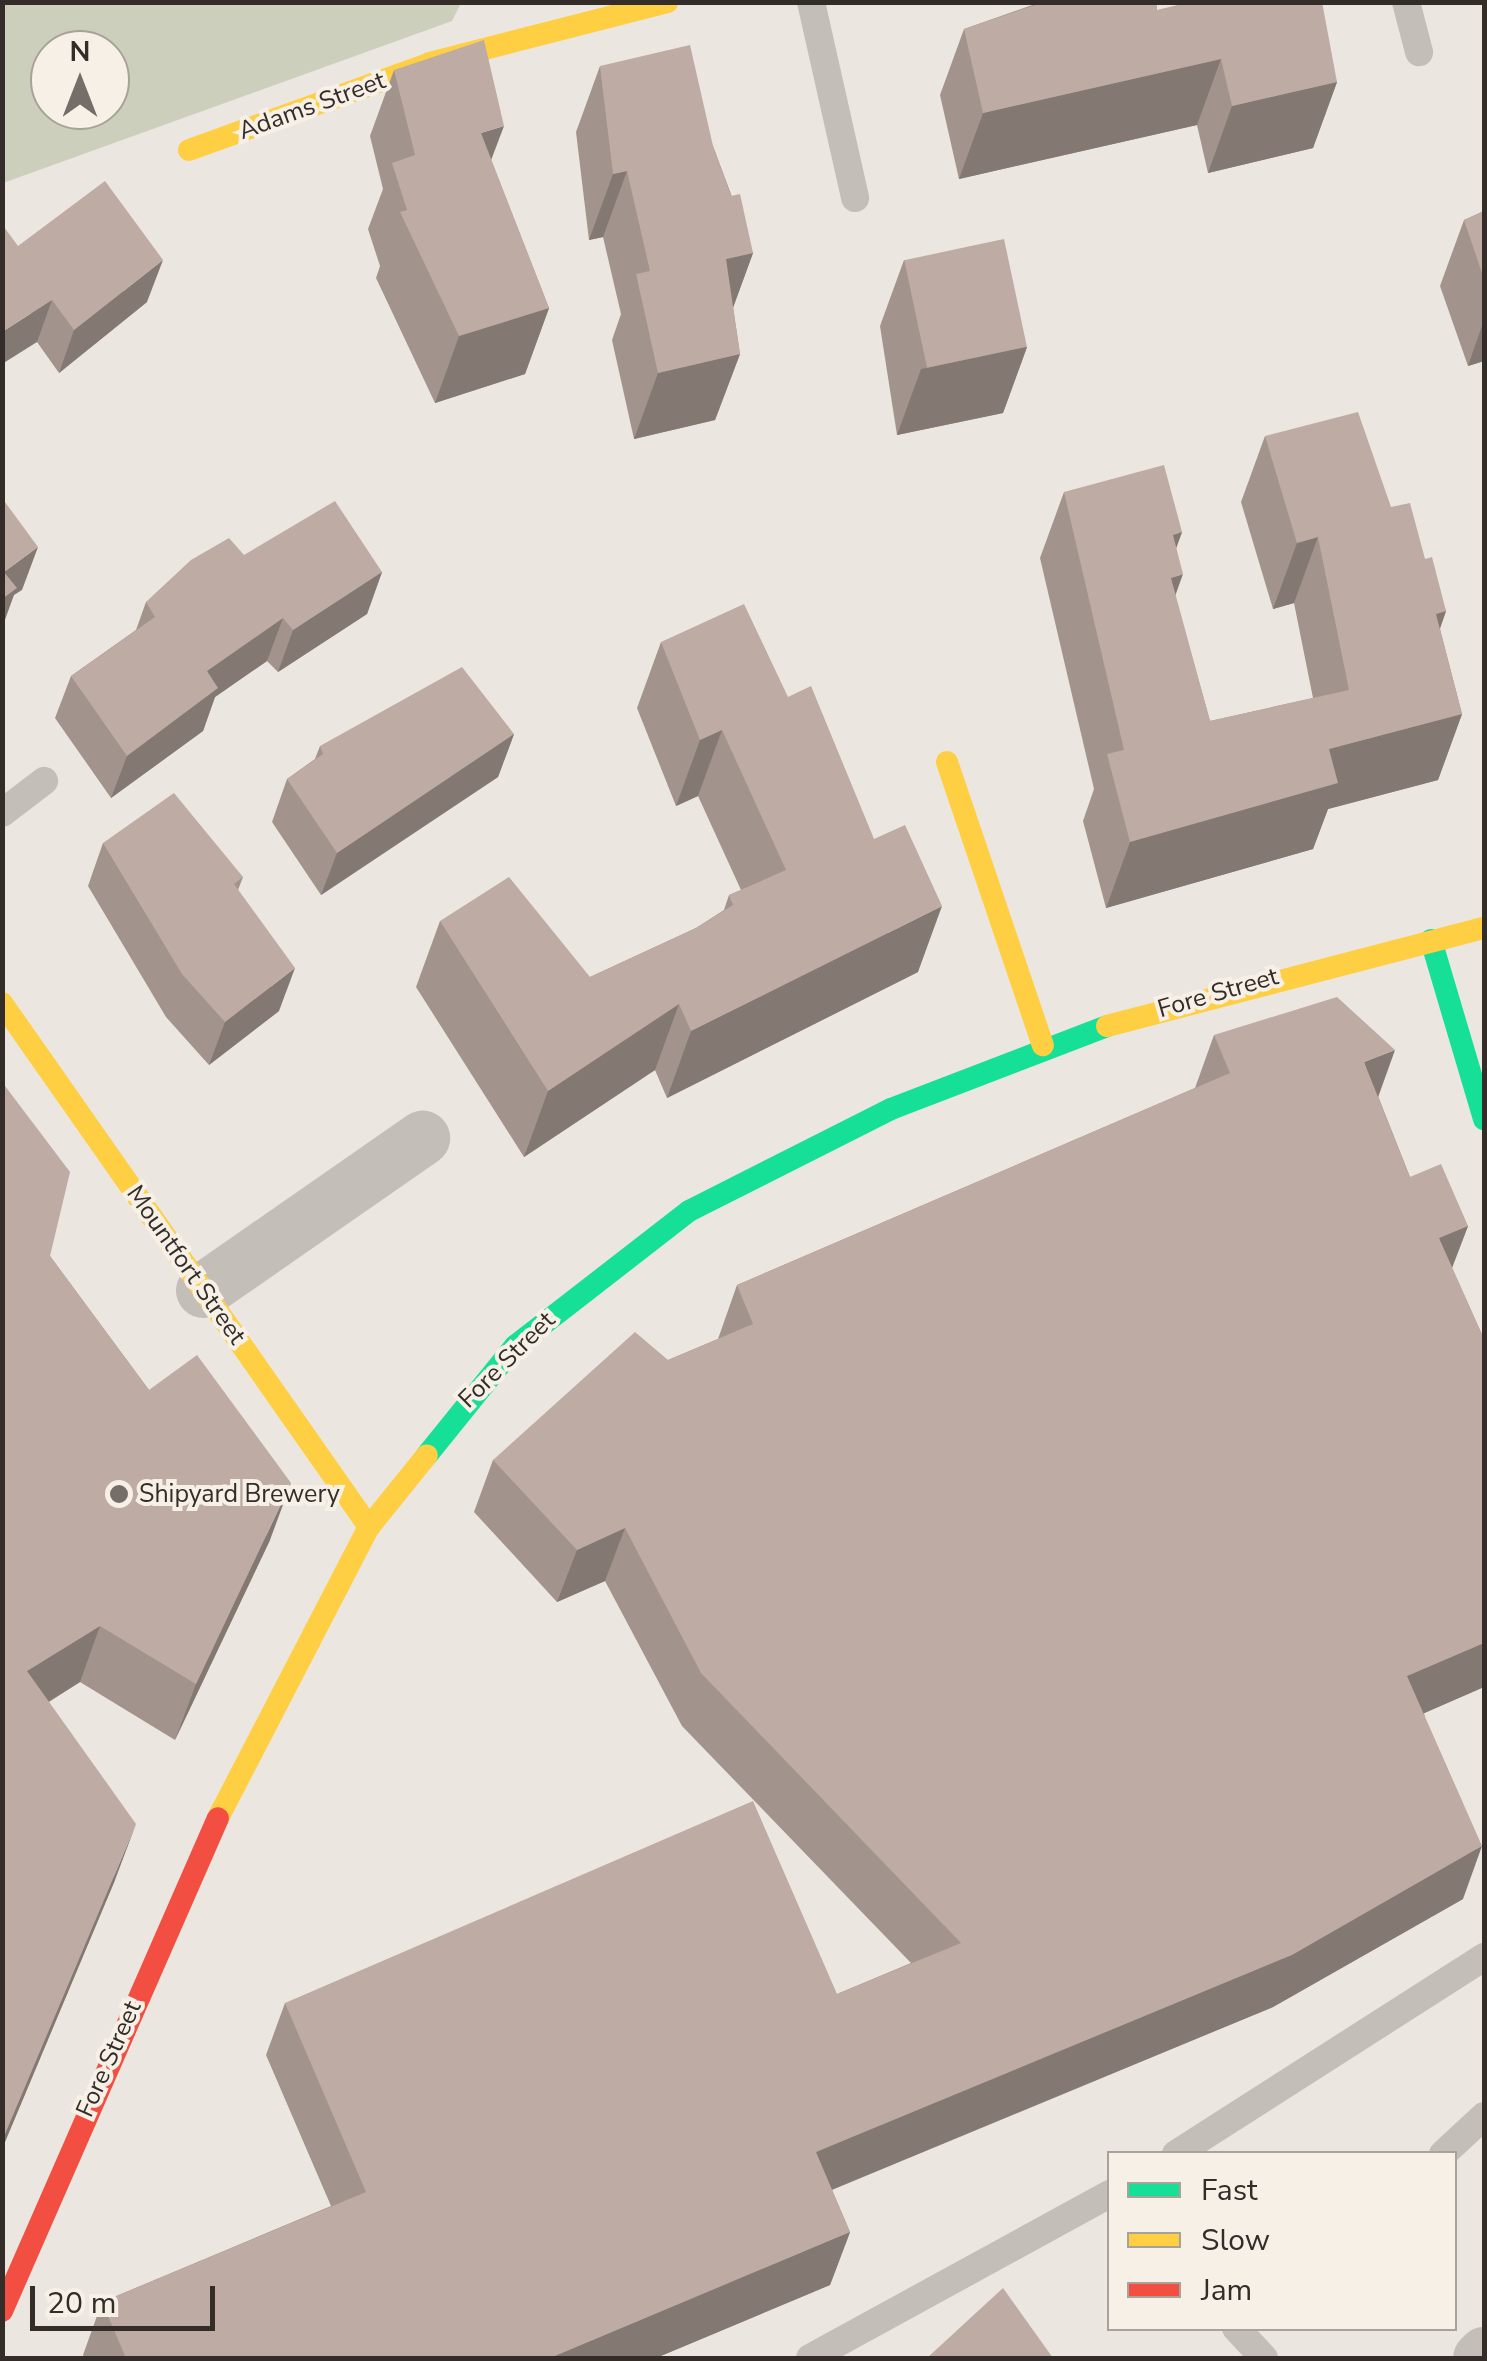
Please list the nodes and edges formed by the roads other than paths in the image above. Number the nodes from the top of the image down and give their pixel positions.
1 (667, 2) edge
2 (811, 2) edge
3 (1406, 2) edge
4 (1419, 52) dead end
5 (189, 150) dead end
6 (855, 198) dead end
7 (947, 762) dead end
8 (44, 781) dead end
9 (2, 813) edge
10 (1484, 928) edge
11 (1432, 940) junction
12 (2, 1003) edge
13 (1042, 1046) junction
14 (1484, 1119) edge
15 (422, 1138) dead end
16 (204, 1290) junction
17 (369, 1527) junction
18 (1484, 1957) edge
19 (1484, 2116) edge
20 (1181, 2151) edge
21 (1447, 2151) edge
22 (1107, 2196) edge
23 (2, 2312) edge
24 (1244, 2331) edge
25 (810, 2358) edge
26 (1264, 2358) edge

1 - 5 street, Adams Street
2 - 6 lane
3 - 4 lane
7 - 13 street
8 - 9 lane
10 - 11 street, Fore Street
11 - 13 street, Fore Street
11 - 14 street
12 - 16 street, Mountfort Street
13 - 17 street, Fore Street
15 - 16 street
16 - 17 street, Mountfort Street
17 - 23 street, Fore Street
18 - 20 lane
19 - 21 lane
22 - 25 lane
24 - 26 lane

